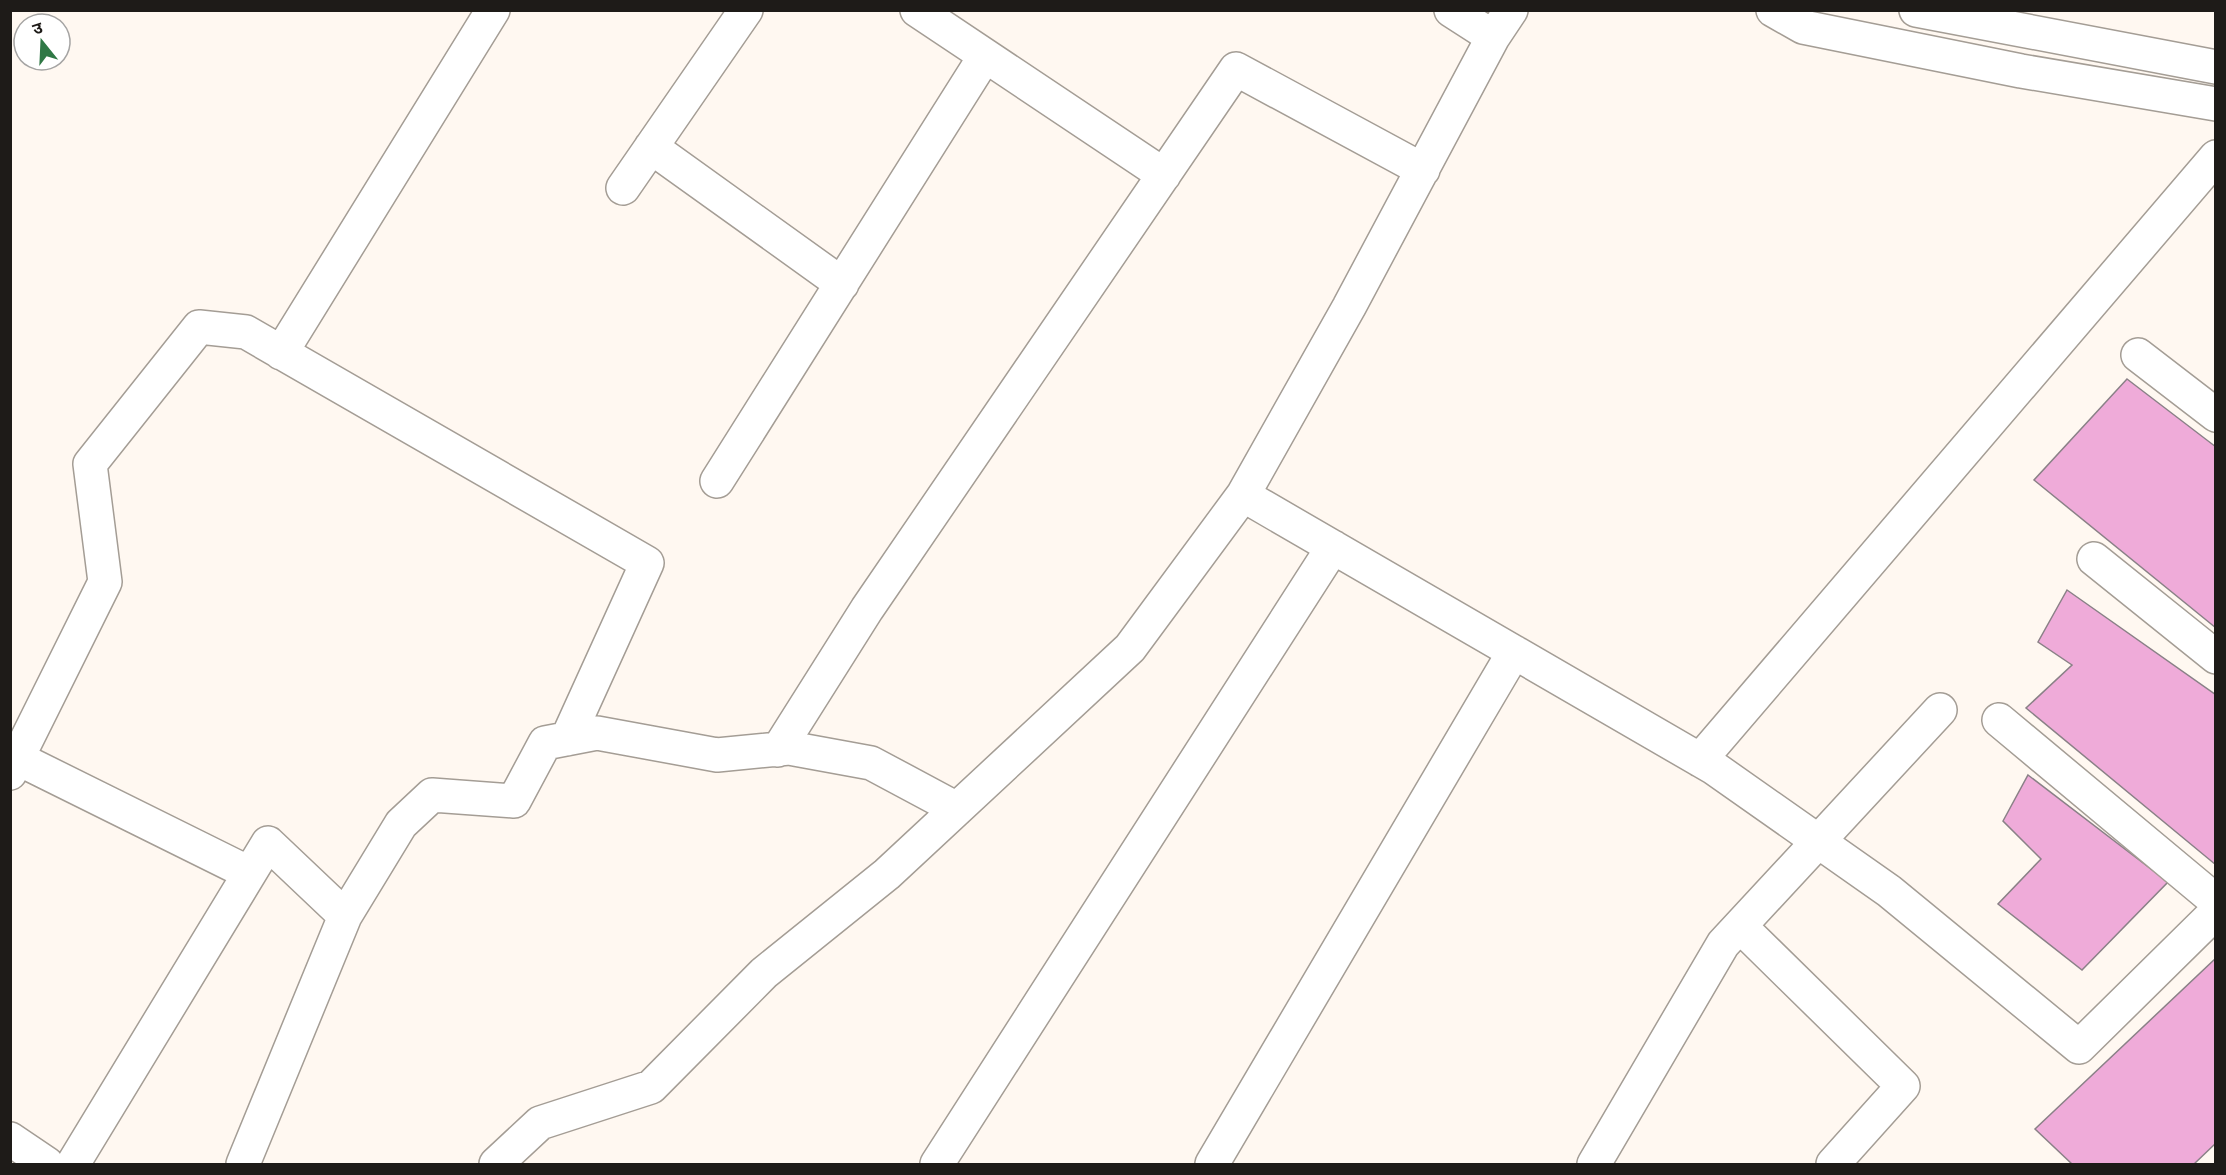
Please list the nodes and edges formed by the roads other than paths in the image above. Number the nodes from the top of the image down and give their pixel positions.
1 (493, 10) edge
2 (746, 10) edge
3 (917, 10) edge
4 (1450, 10) edge
5 (1511, 10) edge
6 (1773, 10) edge
7 (1916, 10) edge
8 (1493, 37) junction
9 (986, 56) junction
10 (2216, 67) edge
11 (2216, 104) edge
12 (651, 147) junction
13 (2216, 157) edge
14 (1423, 170) junction
15 (1164, 175) junction
16 (623, 188) dead end
17 (842, 284) junction
18 (282, 353) junction
19 (2138, 355) dead end
20 (2216, 415) edge
21 (717, 481) dead end
22 (1244, 495) junction
23 (1333, 547) junction
24 (2094, 559) dead end
25 (1514, 652) junction
26 (2216, 657) edge
27 (1940, 710) dead end
28 (1998, 720) dead end
29 (567, 739) junction
30 (778, 750) junction
31 (1700, 760) junction
32 (15, 766) edge
33 (957, 809) junction
34 (1819, 841) junction
35 (249, 873) junction
36 (2216, 901) edge
37 (2216, 912) edge
38 (345, 916) junction
39 (1740, 926) junction
40 (10, 1139) edge
41 (47, 1164) edge
42 (73, 1164) edge
43 (243, 1164) edge
44 (496, 1164) edge
45 (937, 1164) edge
46 (1212, 1164) edge
47 (1594, 1164) edge
48 (1833, 1164) edge

1 - 18 street
2 - 12 street
3 - 9 street
4 - 8 street
5 - 8 street
6 - 11 street
7 - 10 street
8 - 14 street
9 - 15 street
9 - 17 street
12 - 16 street
12 - 17 street
13 - 31 street
14 - 15 street
14 - 22 street
15 - 30 street
17 - 21 street
18 - 29 street
18 - 32 street
19 - 20 street
22 - 23 street
22 - 33 street
23 - 25 street
23 - 45 street
24 - 26 street
25 - 31 street
25 - 46 street
27 - 34 street
28 - 36 street
29 - 30 street
29 - 38 street
30 - 33 street
31 - 34 street
32 - 35 street
33 - 44 street
34 - 37 street
34 - 39 street
35 - 38 street
35 - 42 street
38 - 43 street
39 - 47 street
39 - 48 street
40 - 41 street

